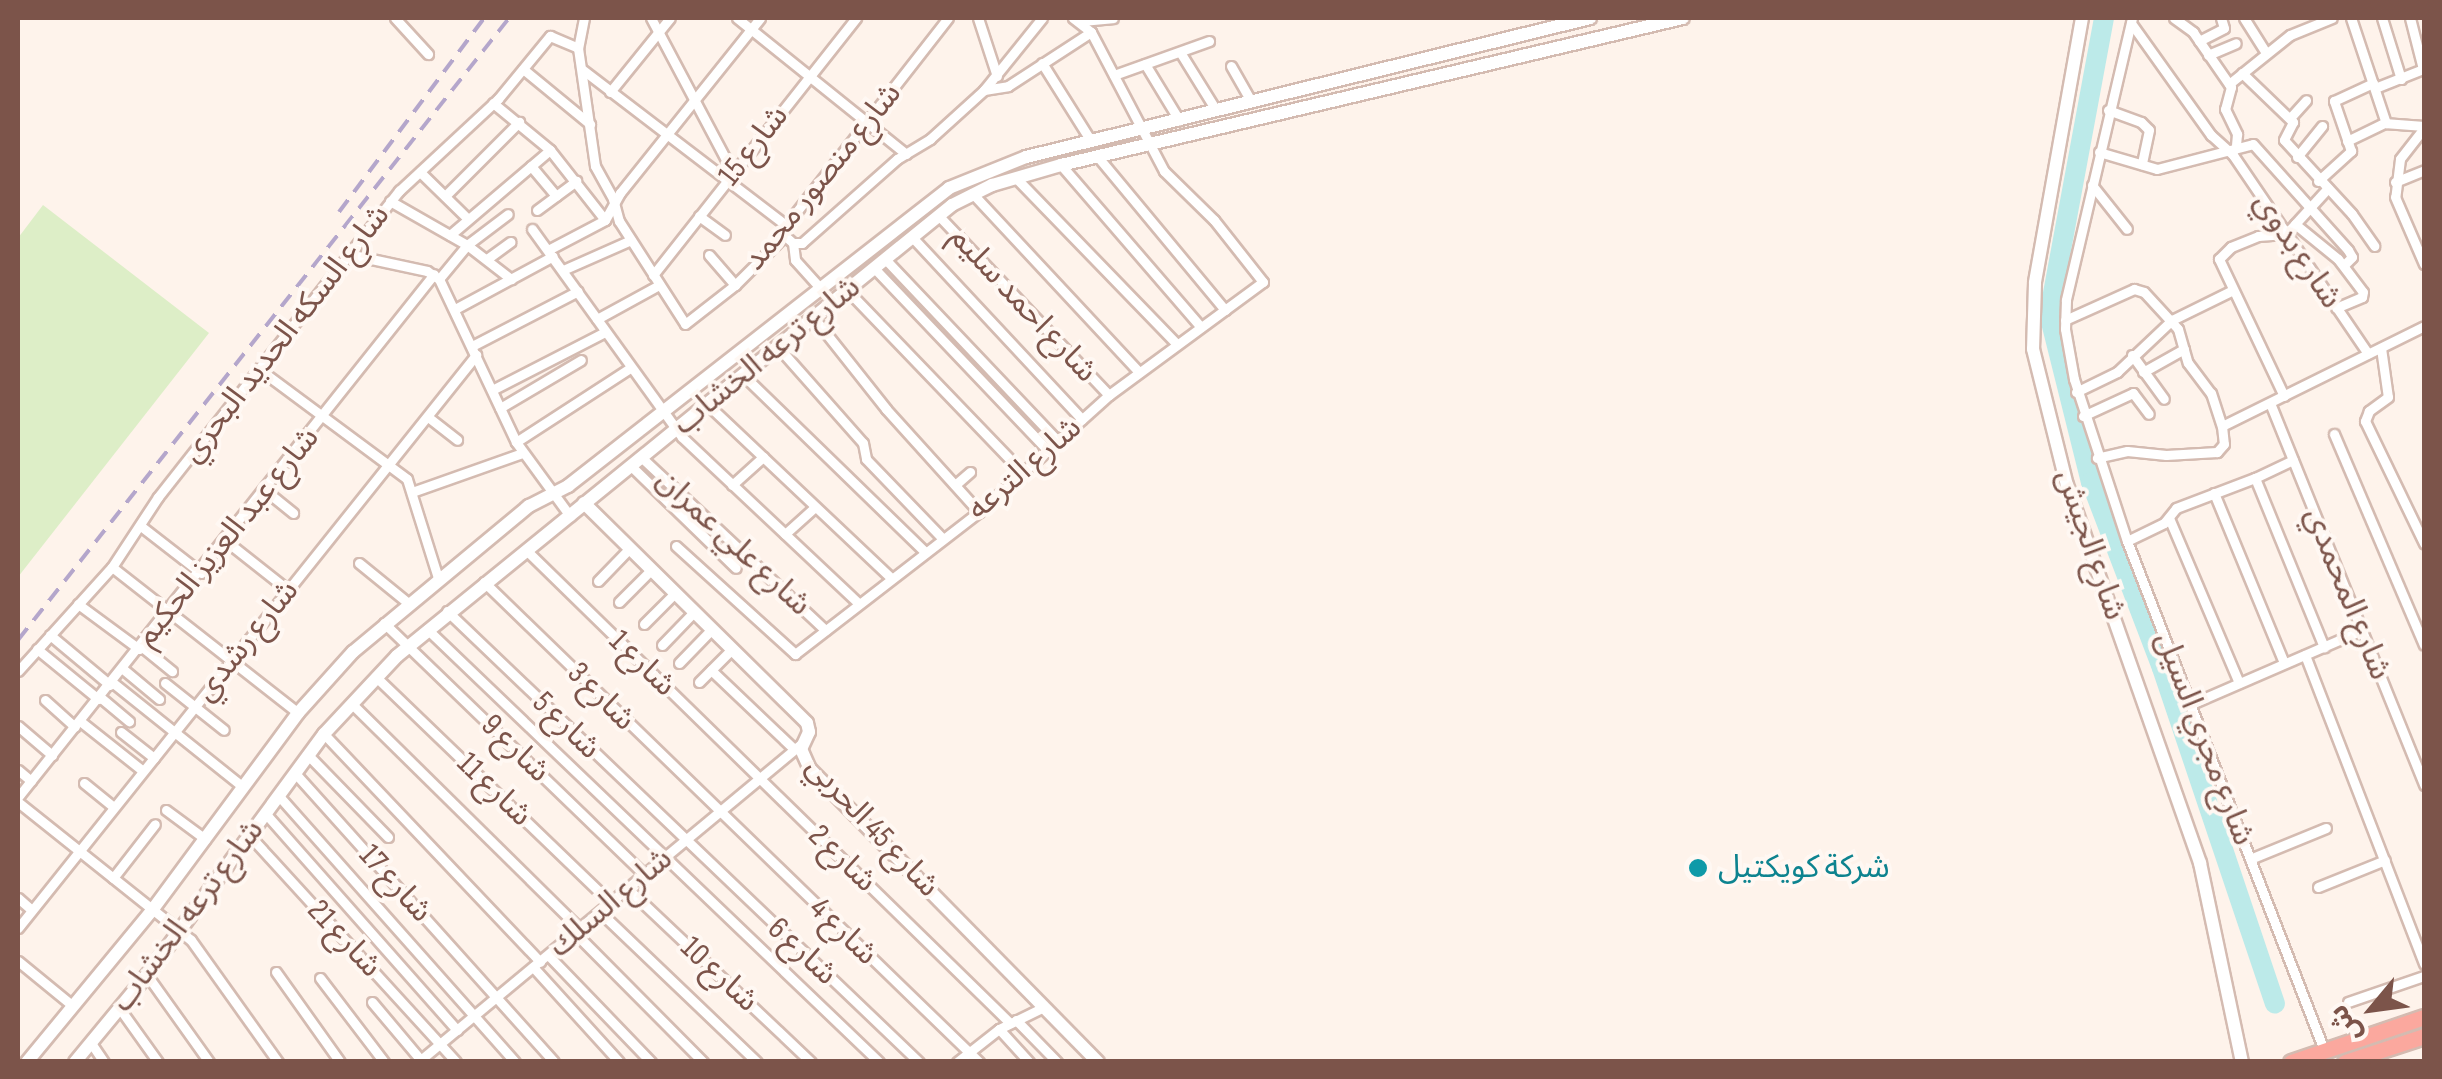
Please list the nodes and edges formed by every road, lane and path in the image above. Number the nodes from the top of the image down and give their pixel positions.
1 (395, 18) edge
2 (584, 18) edge
3 (651, 18) edge
4 (670, 18) edge
5 (737, 18) edge
6 (760, 18) edge
7 (856, 18) edge
8 (948, 18) edge
9 (978, 18) edge
10 (1042, 18) edge
11 (1113, 18) edge
12 (1590, 18) edge
13 (1683, 18) edge
14 (2082, 18) edge
15 (2174, 18) edge
16 (2222, 18) edge
17 (2244, 18) edge
18 (2332, 18) edge
19 (2351, 18) edge
20 (2382, 18) edge
21 (2410, 18) edge
22 (1077, 19) edge
23 (2131, 20) edge
24 (751, 29) junction
25 (658, 32) junction
26 (1091, 32) junction
27 (2199, 41) junction
28 (1209, 42) dead end
29 (2236, 43) dead end
30 (578, 48) junction
31 (1180, 52) junction
32 (2266, 53) junction
33 (428, 54) dead end
34 (2208, 55) junction
35 (1408, 62) junction
36 (1042, 64) junction
37 (1145, 64) junction
38 (1230, 66) dead end
39 (524, 68) junction
40 (583, 70) junction
41 (2242, 73) junction
42 (810, 75) junction
43 (1114, 75) junction
44 (997, 76) junction
45 (2401, 79) junction
46 (1412, 83) junction
47 (2230, 84) junction
48 (2374, 85) junction
49 (984, 90) junction
50 (610, 92) junction
51 (695, 100) junction
52 (2306, 100) dead end
53 (1251, 101) junction
54 (493, 103) junction
55 (2144, 108) dead end
56 (1216, 110) junction
57 (2108, 110) junction
58 (2290, 118) junction
59 (1179, 120) junction
60 (519, 122) junction
61 (2141, 122) junction
62 (2386, 122) junction
63 (868, 123) junction
64 (590, 124) junction
65 (2322, 126) dead end
66 (2424, 126) edge
67 (1142, 129) junction
68 (667, 135) junction
69 (1091, 141) junction
70 (2347, 141) junction
71 (1150, 146) junction
72 (2231, 147) junction
73 (550, 150) junction
74 (2099, 152) junction
75 (906, 154) junction
76 (1098, 157) junction
77 (2297, 157) junction
78 (2142, 164) junction
79 (1061, 165) junction
80 (531, 166) junction
81 (2424, 170) edge
82 (420, 172) junction
83 (730, 177) junction
84 (1016, 177) junction
85 (2318, 180) junction
86 (576, 181) junction
87 (2395, 182) junction
88 (2092, 185) junction
89 (2328, 188) junction
90 (972, 194) junction
91 (445, 196) junction
92 (556, 196) junction
93 (390, 202) junction
94 (614, 202) junction
95 (2311, 206) junction
96 (537, 210) dead end
97 (508, 214) dead end
98 (938, 215) junction
99 (699, 216) junction
100 (468, 219) junction
101 (605, 220) junction
102 (2295, 224) junction
103 (2128, 228) dead end
104 (532, 229) dead end
105 (786, 230) junction
106 (2286, 234) junction
107 (450, 235) junction
108 (725, 235) dead end
109 (912, 238) junction
110 (631, 240) junction
111 (510, 242) dead end
112 (793, 243) junction
113 (467, 245) junction
114 (2374, 246) dead end
115 (550, 253) junction
116 (348, 254) junction
117 (709, 254) dead end
118 (487, 258) junction
119 (880, 264) junction
120 (2344, 264) junction
121 (2424, 264) edge
122 (562, 270) junction
123 (653, 274) junction
124 (437, 276) junction
125 (511, 279) junction
126 (659, 285) junction
127 (736, 285) junction
128 (820, 288) junction
129 (848, 290) junction
130 (578, 291) junction
131 (2231, 291) junction
132 (2336, 308) junction
133 (455, 309) junction
134 (1225, 310) junction
135 (814, 318) junction
136 (597, 320) junction
137 (2065, 320) junction
138 (2172, 320) junction
139 (2424, 326) edge
140 (1201, 327) junction
141 (604, 332) junction
142 (1177, 344) junction
143 (778, 347) junction
144 (2382, 348) junction
145 (2184, 349) junction
146 (474, 350) junction
147 (2368, 354) junction
148 (2132, 355) junction
149 (581, 360) dead end
150 (630, 368) junction
151 (259, 369) junction
152 (1139, 372) junction
153 (2143, 372) junction
154 (743, 375) junction
155 (492, 390) junction
156 (2076, 392) junction
157 (1109, 396) junction
158 (2284, 396) junction
159 (2164, 399) dead end
160 (2270, 403) junction
161 (707, 404) junction
162 (500, 408) junction
163 (663, 414) junction
164 (2149, 414) dead end
165 (2083, 416) junction
166 (323, 418) junction
167 (428, 418) junction
168 (1082, 419) junction
169 (2222, 426) junction
170 (676, 430) junction
171 (2334, 434) dead end
172 (456, 440) dead end
173 (516, 442) junction
174 (1058, 442) junction
175 (1049, 452) junction
176 (522, 453) junction
177 (763, 457) junction
178 (2097, 458) junction
179 (2293, 460) junction
180 (636, 462) junction
181 (389, 468) junction
182 (970, 472) dead end
183 (1024, 474) junction
184 (2255, 478) junction
185 (732, 485) junction
186 (955, 486) junction
187 (266, 491) junction
188 (412, 492) junction
189 (551, 493) junction
190 (2214, 493) junction
191 (584, 504) junction
192 (815, 507) junction
193 (979, 512) junction
194 (293, 513) dead end
195 (570, 516) junction
196 (2168, 518) junction
197 (2420, 525) edge
198 (142, 527) junction
199 (784, 534) junction
200 (943, 539) junction
201 (2127, 540) junction
202 (226, 541) junction
203 (2424, 543) edge
204 (676, 546) dead end
205 (630, 548) junction
206 (526, 550) junction
207 (925, 552) junction
208 (747, 557) junction
209 (358, 563) dead end
210 (112, 567) junction
211 (736, 568) junction
212 (652, 570) junction
213 (201, 573) junction
214 (438, 578) junction
215 (891, 578) junction
216 (598, 580) dead end
217 (484, 582) junction
218 (718, 586) junction
219 (288, 590) junction
220 (675, 593) junction
221 (619, 602) dead end
222 (408, 603) junction
223 (858, 603) junction
224 (78, 604) junction
225 (447, 611) junction
226 (169, 612) junction
227 (694, 612) junction
228 (384, 623) junction
229 (644, 624) dead end
230 (427, 628) junction
231 (712, 629) junction
232 (825, 630) junction
233 (2362, 630) junction
234 (50, 635) junction
235 (662, 645) dead end
236 (2424, 645) edge
237 (408, 646) junction
238 (140, 647) junction
239 (2324, 647) junction
240 (37, 649) junction
241 (732, 649) junction
242 (2305, 655) junction
243 (232, 661) junction
244 (679, 663) dead end
245 (2284, 664) junction
246 (123, 669) junction
247 (711, 670) junction
248 (172, 671) dead end
249 (18, 672) edge
250 (376, 677) junction
251 (699, 682) dead end
252 (111, 683) junction
253 (165, 683) dead end
254 (2239, 683) junction
255 (99, 698) junction
256 (159, 698) dead end
257 (45, 700) dead end
258 (351, 703) junction
259 (2191, 704) junction
260 (194, 707) junction
261 (298, 713) junction
262 (129, 721) dead end
263 (78, 724) junction
264 (18, 726) edge
265 (224, 730) dead end
266 (122, 732) dead end
267 (175, 732) junction
268 (324, 734) junction
269 (799, 746) junction
270 (307, 754) junction
271 (52, 755) junction
272 (154, 758) junction
273 (18, 770) edge
274 (143, 771) junction
275 (294, 772) junction
276 (759, 778) junction
277 (31, 781) junction
278 (2424, 781) edge
279 (84, 782) dead end
280 (243, 787) junction
281 (278, 795) junction
282 (18, 800) edge
283 (114, 807) junction
284 (166, 810) dead end
285 (265, 813) junction
286 (718, 813) junction
287 (155, 824) dead end
288 (2326, 828) dead end
289 (249, 835) junction
290 (388, 837) dead end
291 (205, 839) junction
292 (684, 842) junction
293 (79, 851) junction
294 (665, 858) junction
295 (2250, 859) junction
296 (2385, 860) junction
297 (645, 875) junction
298 (113, 878) junction
299 (2318, 887) dead end
300 (628, 889) junction
301 (18, 898) edge
302 (612, 903) junction
303 (32, 910) junction
304 (153, 910) junction
305 (600, 912) junction
306 (18, 928) edge
307 (180, 931) junction
308 (578, 931) junction
309 (18, 961) edge
310 (540, 961) junction
311 (2424, 964) edge
312 (276, 972) dead end
313 (147, 975) junction
314 (2424, 976) edge
315 (320, 978) dead end
316 (497, 996) junction
317 (372, 1002) dead end
318 (2348, 1002) dead end
319 (73, 1006) junction
320 (1044, 1007) junction
321 (120, 1009) junction
322 (475, 1015) junction
323 (2424, 1017) edge
324 (1013, 1022) junction
325 (1000, 1029) junction
326 (457, 1030) junction
327 (2424, 1036) edge
328 (92, 1044) junction
329 (440, 1044) junction
330 (2324, 1050) junction
331 (969, 1051) junction
332 (423, 1060) edge
333 (27, 1062) edge
334 (75, 1062) edge
335 (104, 1062) edge
336 (158, 1062) edge
337 (209, 1062) edge
338 (278, 1062) edge
339 (340, 1062) edge
340 (384, 1062) edge
341 (456, 1062) edge
342 (516, 1062) edge
343 (554, 1062) edge
344 (619, 1062) edge
345 (651, 1062) edge
346 (703, 1062) edge
347 (757, 1062) edge
348 (810, 1062) edge
349 (878, 1062) edge
350 (919, 1062) edge
351 (957, 1062) edge
352 (979, 1062) edge
353 (1029, 1062) edge
354 (1057, 1062) edge
355 (1098, 1062) edge
356 (2242, 1062) edge
357 (2291, 1062) edge
358 (2345, 1062) edge

1 - 33 street
2 - 30 street
3 - 25 street
4 - 25 street
5 - 24 street
6 - 24 street
7 - 42 street, شارع 15
8 - 63 street, شارع منصور محمد
9 - 44 street
10 - 44 street
11 - 22 street
12 - 35 street, شارع ترعه الخشاب
13 - 46 street, شارع ترعه الخشاب
14 - 356 street, شارع الجيش
15 - 27 street
16 - 27 street
17 - 32 street
18 - 32 street
19 - 48 street
20 - 45 street
21 - 45 street
22 - 26 street
23 - 57 street, شارع مجري السيل
23 - 72 street
24 - 42 street
24 - 51 street
25 - 50 street
25 - 51 street
26 - 36 street
26 - 43 street
27 - 34 street
28 - 31 street
29 - 34 street
30 - 39 street, شارع السكه الحديد البحري
30 - 40 street
31 - 37 street
31 - 56 street
32 - 41 street
34 - 47 street
35 - 46 street
35 - 53 street, شارع ترعه الخشاب
36 - 49 street
36 - 69 street
37 - 43 street
37 - 59 street
38 - 53 street
39 - 54 street, شارع السكه الحديد البحري
39 - 64 street
40 - 50 street
40 - 64 street
41 - 47 street
41 - 58 street
42 - 63 street
42 - 83 street, شارع 15
43 - 67 street
44 - 49 street
45 - 48 street
46 - 71 street, شارع ترعه الخشاب
47 - 72 street
48 - 62 street
48 - 70 street
49 - 75 street
50 - 68 street
51 - 68 street
51 - 83 street
52 - 58 street
53 - 56 street, شارع ترعه الخشاب
54 - 60 street
54 - 82 street, شارع السكه الحديد البحري
55 - 61 street
56 - 59 street, شارع ترعه الخشاب
57 - 61 street
57 - 74 street, شارع مجري السيل
58 - 77 street
59 - 67 street, شارع ترعه الخشاب
60 - 73 street
60 - 91 street
61 - 78 street
62 - 66 street
62 - 70 street
63 - 75 street
63 - 105 street, شارع منصور محمد
64 - 94 street
65 - 77 street
66 - 87 street
67 - 69 street, شارع ترعه الخشاب
67 - 71 street
68 - 83 street
68 - 94 street
69 - 128 street, شارع ترعه الخشاب
70 - 85 street
71 - 76 street, شارع ترعه الخشاب
71 - 134 street, شارع الترعه
72 - 78 street
72 - 95 street
72 - 106 street, شارع بدوي
73 - 80 street
73 - 86 street
74 - 78 street
74 - 88 street, شارع مجري السيل
75 - 112 street
76 - 79 street, شارع ترعه الخشاب
76 - 134 street
77 - 85 street
79 - 84 street, شارع ترعه الخشاب
79 - 140 street
80 - 92 street
80 - 100 street
81 - 87 street
82 - 91 street
82 - 93 street, شارع السكه الحديد البحري
83 - 99 street, شارع 15
83 - 105 street
84 - 90 street, شارع ترعه الخشاب
84 - 142 street
85 - 89 street
86 - 92 street
86 - 101 street
87 - 121 street
88 - 103 street
88 - 137 street, شارع مجري السيل
89 - 95 street
89 - 114 street
90 - 98 street, شارع ترعه الخشاب
90 - 152 street
91 - 100 street
92 - 96 street
93 - 107 street
93 - 116 street, شارع السكه الحديد البحري
94 - 101 street
94 - 110 street
95 - 102 street
95 - 120 street
97 - 113 street, شارع عبد العزيز الحكيم
98 - 109 street, شارع ترعه الخشاب
98 - 157 street, شارع احمد سليم
99 - 108 street
99 - 123 street, شارع 15
100 - 107 street
101 - 115 street
102 - 106 street
102 - 120 street
104 - 115 street
105 - 112 street
105 - 127 street, شارع منصور محمد
106 - 131 street
106 - 132 street, شارع بدوي
107 - 113 street
109 - 119 street, شارع ترعه الخشاب
109 - 168 street
110 - 122 street
110 - 123 street
111 - 118 street
112 - 128 street
113 - 118 street
113 - 124 street, شارع عبد العزيز الحكيم
115 - 122 street
115 - 125 street
116 - 124 street
116 - 151 street, شارع السكه الحديد البحري
117 - 127 street
118 - 125 street
119 - 129 street, شارع ترعه الخشاب
119 - 174 street
119 - 175 street
120 - 132 street
122 - 130 street
123 - 126 street
124 - 133 street
124 - 166 street, شارع عبد العزيز الحكيم
125 - 133 street
126 - 127 street, شارع منصور محمد
126 - 136 street
128 - 163 street, شارع ترعه الخشاب
129 - 135 street, شارع ترعه الخشاب
129 - 183 street
130 - 136 street
130 - 146 street
131 - 138 street
131 - 158 street
132 - 147 street, شارع بدوي
133 - 146 street
134 - 140 street, شارع الترعه
135 - 143 street, شارع ترعه الخشاب
135 - 186 street
136 - 141 street
137 - 138 street
137 - 156 street, شارع مجري السيل
138 - 145 street
138 - 148 street
139 - 144 street
140 - 142 street, شارع الترعه
141 - 150 street
141 - 155 street
142 - 152 street, شارع الترعه
143 - 154 street, شارع ترعه الخشاب
143 - 200 street
144 - 147 street
144 - 197 street
145 - 153 street
145 - 169 street
146 - 155 street
146 - 167 street, شارع رشدي
147 - 158 street
148 - 153 street
148 - 156 street
149 - 162 street
150 - 163 street
150 - 173 street
151 - 166 street
151 - 198 street, شارع السكه الحديد البحري
152 - 157 street, شارع الترعه
153 - 159 street
154 - 161 street, شارع ترعه الخشاب
154 - 207 street
155 - 162 street
156 - 165 street, شارع مجري السيل
157 - 168 street, شارع الترعه
158 - 160 street
160 - 169 street
160 - 179 street, شارع المحمدي
161 - 170 street, شارع ترعه الخشاب
161 - 177 street
162 - 173 street
163 - 170 street
163 - 189 street, شارع ترعه الخشاب
164 - 165 street
165 - 178 street, شارع مجري السيل
166 - 181 street
166 - 187 street, شارع عبد العزيز الحكيم
167 - 172 street
167 - 181 street, شارع رشدي
168 - 174 street, شارع الترعه
169 - 178 street
170 - 180 street, شارع ترعه الخشاب
170 - 185 street
171 - 236 street
173 - 176 street
174 - 175 street, شارع الترعه
175 - 183 street, شارع الترعه
176 - 188 street
176 - 189 street
177 - 185 street
177 - 192 street
178 - 201 street, شارع مجري السيل
179 - 184 street
179 - 233 street, شارع المحمدي
180 - 191 street, شارع ترعه الخشاب
180 - 208 street, شارع علي عمران
180 - 211 street
181 - 188 street
181 - 219 street, شارع رشدي
182 - 186 street
183 - 193 street, شارع الترعه
184 - 190 street
184 - 239 street
185 - 199 street
186 - 193 street
187 - 194 street
187 - 202 street, شارع عبد العزيز الحكيم
188 - 214 street
189 - 195 street
189 - 214 street, شارع ترعه الخشاب
190 - 196 street
190 - 245 street
191 - 195 street, شارع ترعه الخشاب
191 - 205 street, شارع 45 الحربي
192 - 199 street
192 - 215 street
193 - 200 street, شارع الترعه
195 - 206 street, شارع ترعه الخشاب
196 - 201 street
196 - 254 street
197 - 203 street
198 - 210 street, شارع السكه الحديد البحري
198 - 213 street
199 - 223 street
200 - 207 street, شارع الترعه
201 - 259 street, شارع مجري السيل
202 - 213 street, شارع عبد العزيز الحكيم
202 - 219 street
204 - 218 street
205 - 212 street, شارع 45 الحربي
205 - 216 street
206 - 217 street, شارع ترعه الخشاب
206 - 276 street, شارع 1
207 - 215 street, شارع الترعه
208 - 211 street
208 - 232 street, شارع علي عمران
209 - 222 street
210 - 224 street, شارع السكه الحديد البحري
210 - 226 street
211 - 218 street
212 - 220 street, شارع 45 الحربي
212 - 221 street
213 - 226 street, شارع عبد العزيز الحكيم
214 - 222 street, شارع ترعه الخشاب
215 - 223 street, شارع الترعه
217 - 225 street, شارع ترعه الخشاب
217 - 286 street, شارع 3
218 - 232 street, شارع الترعه
219 - 243 street, شارع رشدي
220 - 227 street, شارع 45 الحربي
220 - 229 street
222 - 228 street, شارع ترعه الخشاب
223 - 232 street, شارع الترعه
224 - 234 street, شارع السكه الحديد البحري
224 - 238 street
225 - 230 street, شارع ترعه الخشاب
225 - 292 street, شارع 5
226 - 238 street, شارع عبد العزيز الحكيم
226 - 243 street
227 - 231 street, شارع 45 الحربي
227 - 235 street
228 - 237 street, شارع 9
228 - 261 street, شارع ترعه الخشاب
230 - 237 street, شارع ترعه الخشاب
230 - 294 street
231 - 241 street, شارع 45 الحربي
231 - 244 street
233 - 239 street
233 - 278 street, شارع المحمدي
234 - 240 street, شارع السكه الحديد البحري
234 - 252 street
237 - 250 street, شارع ترعه الخشاب
237 - 297 street, شارع 9
238 - 246 street, شارع عبد العزيز الحكيم
238 - 248 street
239 - 242 street
240 - 249 street, شارع السكه الحديد البحري
240 - 255 street
241 - 247 street
241 - 269 street, شارع 45 الحربي
242 - 245 street
242 - 296 street
243 - 260 street, شارع رشدي
243 - 261 street
245 - 254 street
246 - 252 street, شارع عبد العزيز الحكيم
246 - 256 street
247 - 251 street
247 - 269 street
250 - 258 street, شارع ترعه الخشاب
250 - 302 street, شارع 11
252 - 255 street, شارع عبد العزيز الحكيم
252 - 267 street
253 - 260 street
254 - 259 street
255 - 262 street
255 - 263 street, شارع عبد العزيز الحكيم
257 - 263 street
258 - 268 street, شارع ترعه الخشاب
258 - 308 street
259 - 295 street, شارع مجري السيل
260 - 265 street
260 - 267 street, شارع رشدي
261 - 280 street, شارع ترعه الخشاب
263 - 271 street, شارع عبد العزيز الحكيم
263 - 274 street
264 - 271 street
266 - 272 street
267 - 272 street, شارع رشدي
267 - 280 street
268 - 270 street, شارع ترعه الخشاب
268 - 310 street
269 - 276 street, شارع السلك
269 - 320 street, شارع 45 الحربي
270 - 275 street, شارع ترعه الخشاب
270 - 290 street
271 - 277 street, شارع عبد العزيز الحكيم
272 - 274 street, شارع رشدي
273 - 277 street
274 - 283 street, شارع رشدي
275 - 281 street, شارع ترعه الخشاب
275 - 316 street, شارع 17
276 - 286 street, شارع السلك
276 - 324 street, شارع 2
277 - 282 street, شارع عبد العزيز الحكيم
279 - 283 street
280 - 291 street, شارع ترعه الخشاب
281 - 285 street, شارع ترعه الخشاب
281 - 322 street
282 - 293 street
283 - 293 street, شارع رشدي
284 - 291 street
285 - 289 street, شارع ترعه الخشاب
285 - 326 street
286 - 292 street, شارع السلك
286 - 331 street, شارع 4
287 - 298 street
288 - 295 street
289 - 307 street, شارع ترعه الخشاب
289 - 329 street, شارع 21
291 - 304 street, شارع ترعه الخشاب
292 - 294 street, شارع السلك
292 - 350 street, شارع 6
293 - 298 street
293 - 303 street, شارع رشدي
294 - 297 street, شارع السلك
294 - 349 street
295 - 330 street, شارع مجري السيل
296 - 299 street
296 - 311 street
297 - 300 street, شارع السلك
298 - 304 street
300 - 302 street, شارع السلك
300 - 348 street, شارع 10
301 - 303 street
302 - 305 street, شارع السلك
303 - 306 street, شارع رشدي
304 - 307 street
304 - 319 street, شارع ترعه الخشاب
305 - 308 street, شارع السلك
305 - 347 street
307 - 313 street, شارع ترعه الخشاب
307 - 338 street
308 - 310 street, شارع السلك
308 - 346 street
309 - 319 street
310 - 316 street, شارع السلك
310 - 344 street
310 - 345 street
312 - 339 street
313 - 321 street, شارع ترعه الخشاب
313 - 337 street
314 - 318 street
315 - 340 street
316 - 322 street, شارع السلك
316 - 343 street, شارع 17
317 - 332 street
319 - 333 street, شارع ترعه الخشاب
320 - 324 street
320 - 355 street, شارع 45 الحربي
321 - 328 street, شارع ترعه الخشاب
321 - 336 street
322 - 326 street, شارع السلك
322 - 342 street
323 - 330 highway
324 - 325 street
324 - 354 street, شارع 2
325 - 331 street
325 - 353 street
326 - 329 street, شارع السلك
327 - 358 highway
328 - 334 street, شارع ترعه الخشاب
328 - 335 street
329 - 332 street, شارع السلك
329 - 341 street, شارع 21
330 - 357 highway
331 - 351 street
331 - 352 street, شارع 4

